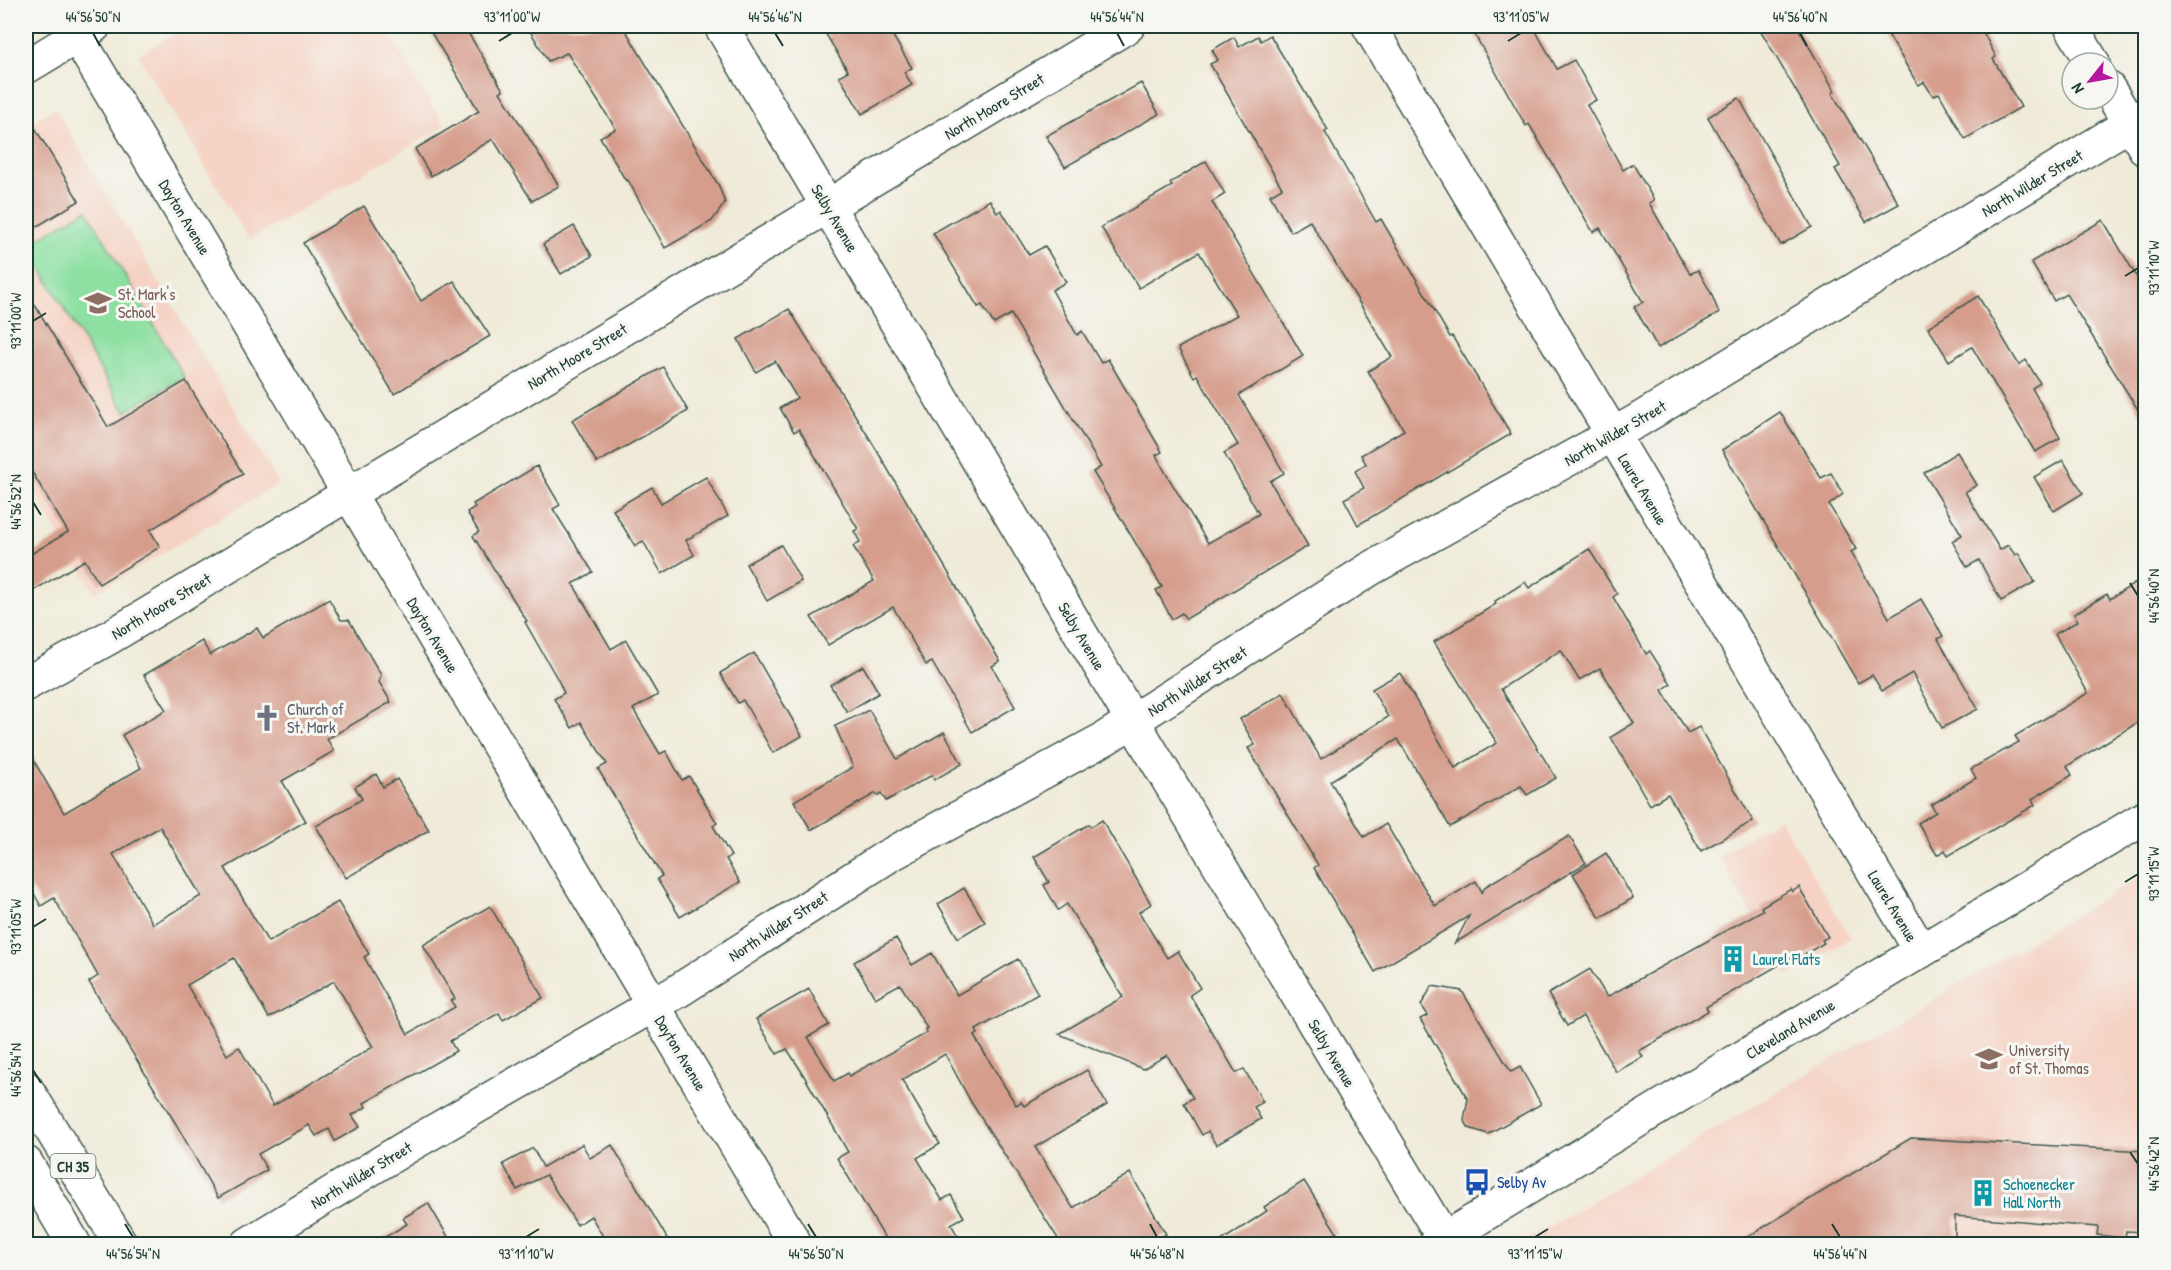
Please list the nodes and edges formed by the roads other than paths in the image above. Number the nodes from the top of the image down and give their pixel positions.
1 (721, 26) edge
2 (1128, 26) edge
3 (1369, 26) edge
4 (2071, 26) edge
5 (81, 29) edge
6 (2087, 51) edge
7 (26, 67) edge
8 (2120, 103) edge
9 (2140, 129) edge
10 (828, 206) junction
11 (1611, 435) junction
12 (349, 493) junction
13 (26, 684) edge
14 (1133, 722) junction
15 (2145, 817) edge
16 (1921, 951) junction
17 (652, 1006) junction
18 (26, 1088) edge
19 (26, 1163) edge
20 (1443, 1243) edge
21 (75, 1245) edge
22 (121, 1245) edge
23 (248, 1245) edge
24 (795, 1245) edge

1 - 10 street, Selby Avenue
2 - 10 street, North Moore Street
3 - 11 street, Laurel Avenue
4 - 6 street
5 - 7 street
5 - 12 street, Dayton Avenue
8 - 9 street
9 - 11 street, North Wilder Street
10 - 12 street, North Moore Street
10 - 14 street, Selby Avenue
11 - 14 street, North Wilder Street
11 - 16 street, Laurel Avenue
12 - 13 street, North Moore Street
12 - 17 street, Dayton Avenue
14 - 17 street, North Wilder Street
14 - 20 street, Selby Avenue
15 - 16 street, Cleveland Avenue
16 - 20 street, Cleveland Avenue
17 - 23 street, North Wilder Street
17 - 24 street, Dayton Avenue
18 - 22 street, CH 35
19 - 21 street, CH 35

